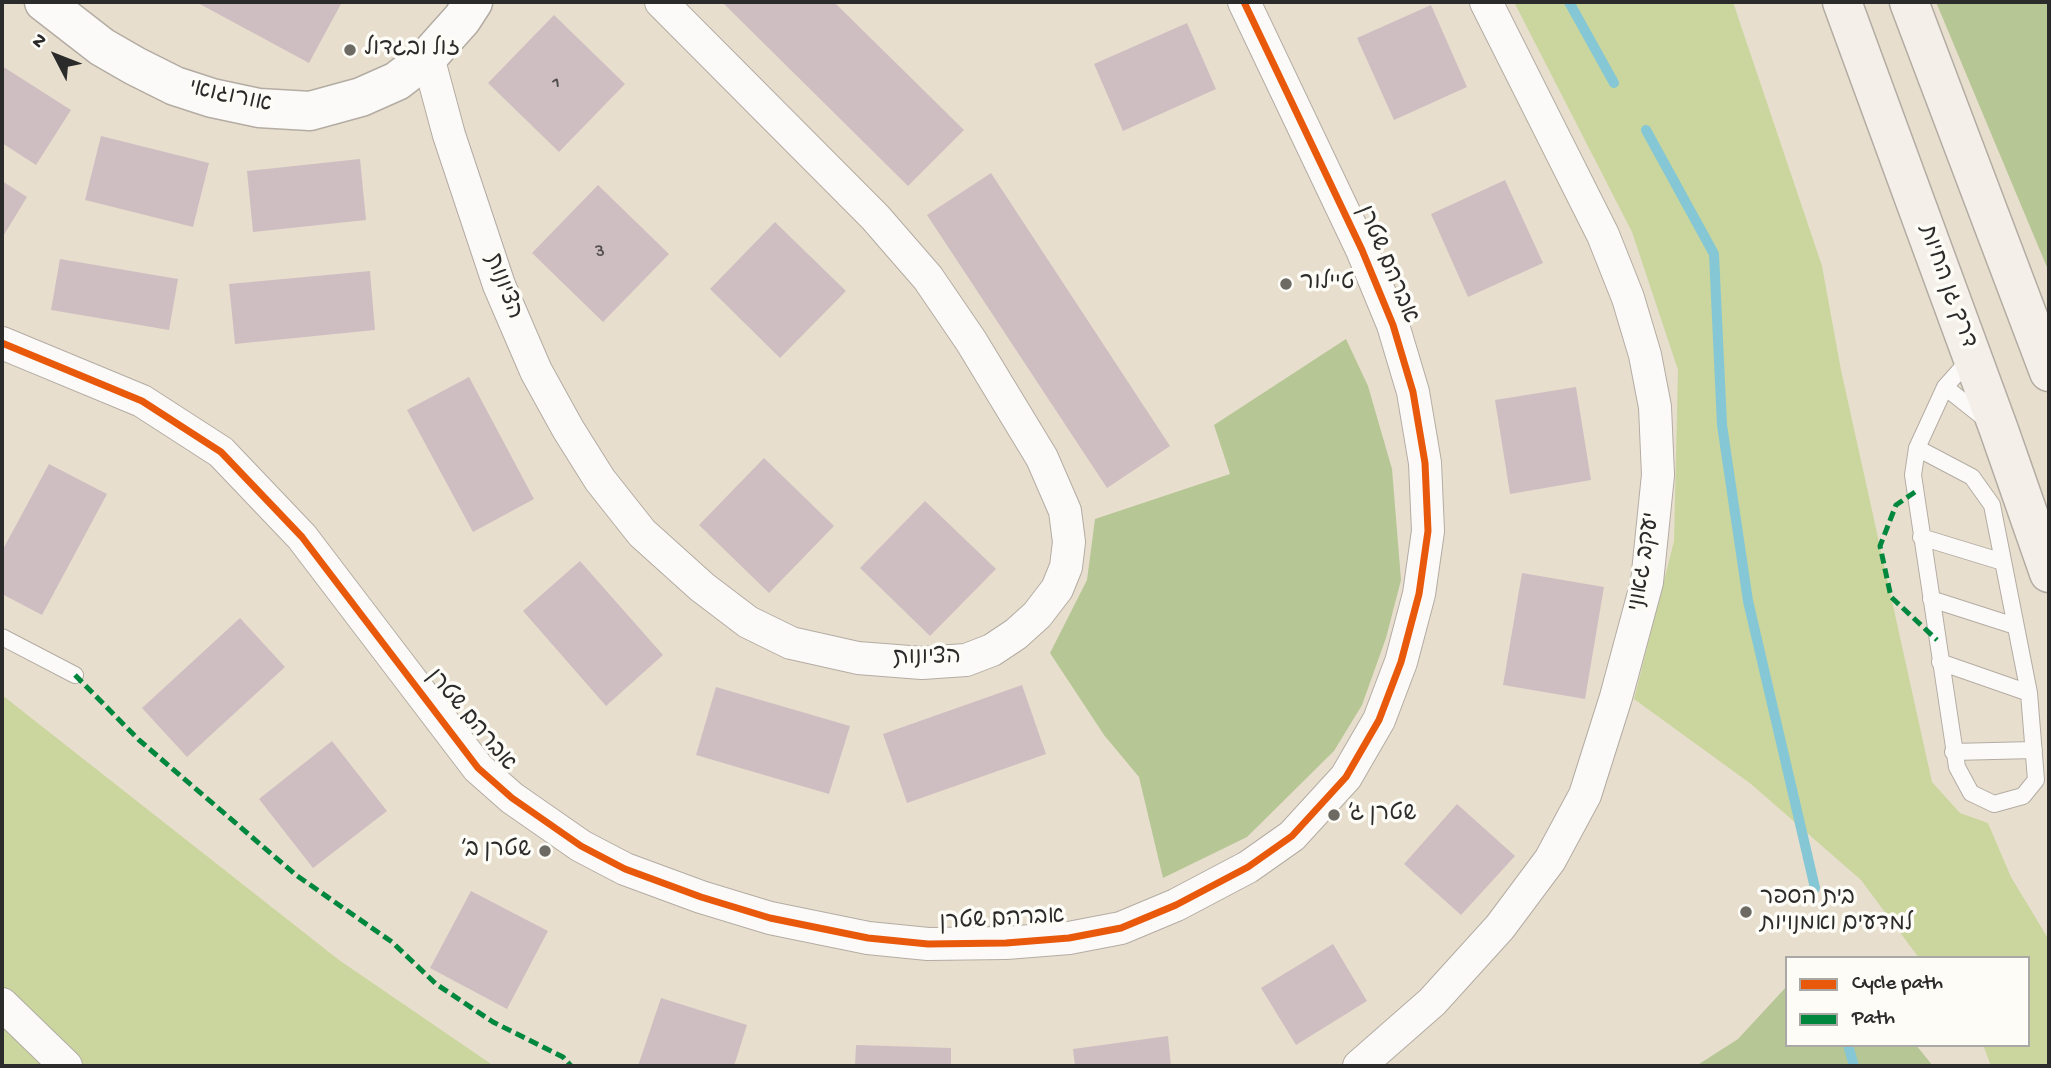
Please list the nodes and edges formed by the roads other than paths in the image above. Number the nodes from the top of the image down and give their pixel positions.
1 (44, 2) edge
2 (472, 2) edge
3 (661, 2) edge
4 (1244, 2) edge
5 (1486, 2) edge
6 (1842, 2) edge
7 (1909, 2) edge
8 (428, 57) junction
9 (2, 343) edge
10 (1972, 357) junction
11 (2049, 372) edge
12 (1945, 387) junction
13 (1999, 430) junction
14 (1917, 448) junction
15 (1922, 537) junction
16 (2003, 562) junction
17 (2049, 573) edge
18 (1931, 599) junction
19 (2015, 626) junction
20 (2, 637) edge
21 (1940, 662) junction
22 (75, 675) dead end
23 (2029, 693) junction
24 (2034, 750) junction
25 (1954, 752) junction
26 (2, 1004) edge
27 (66, 1066) edge
28 (1359, 1066) edge

1 - 8 street, אורוגואי
2 - 8 street, אורוגואי
3 - 8 street, הציונות
4 - 9 street, אברהם שטרן
5 - 28 street, יעקב גאוני
6 - 10 main road, דרך גן החיות
7 - 11 main road
10 - 12 lane
10 - 13 main road, דרך גן החיות
12 - 13 lane
12 - 14 lane
13 - 17 main road, דרך גן החיות
14 - 15 lane
14 - 16 lane
15 - 16 lane
15 - 18 lane
16 - 19 lane
18 - 19 lane
18 - 21 lane
19 - 23 lane
20 - 22 lane
21 - 23 lane
21 - 25 lane
23 - 24 lane
24 - 25 lane
24 - 25 lane
26 - 27 street

